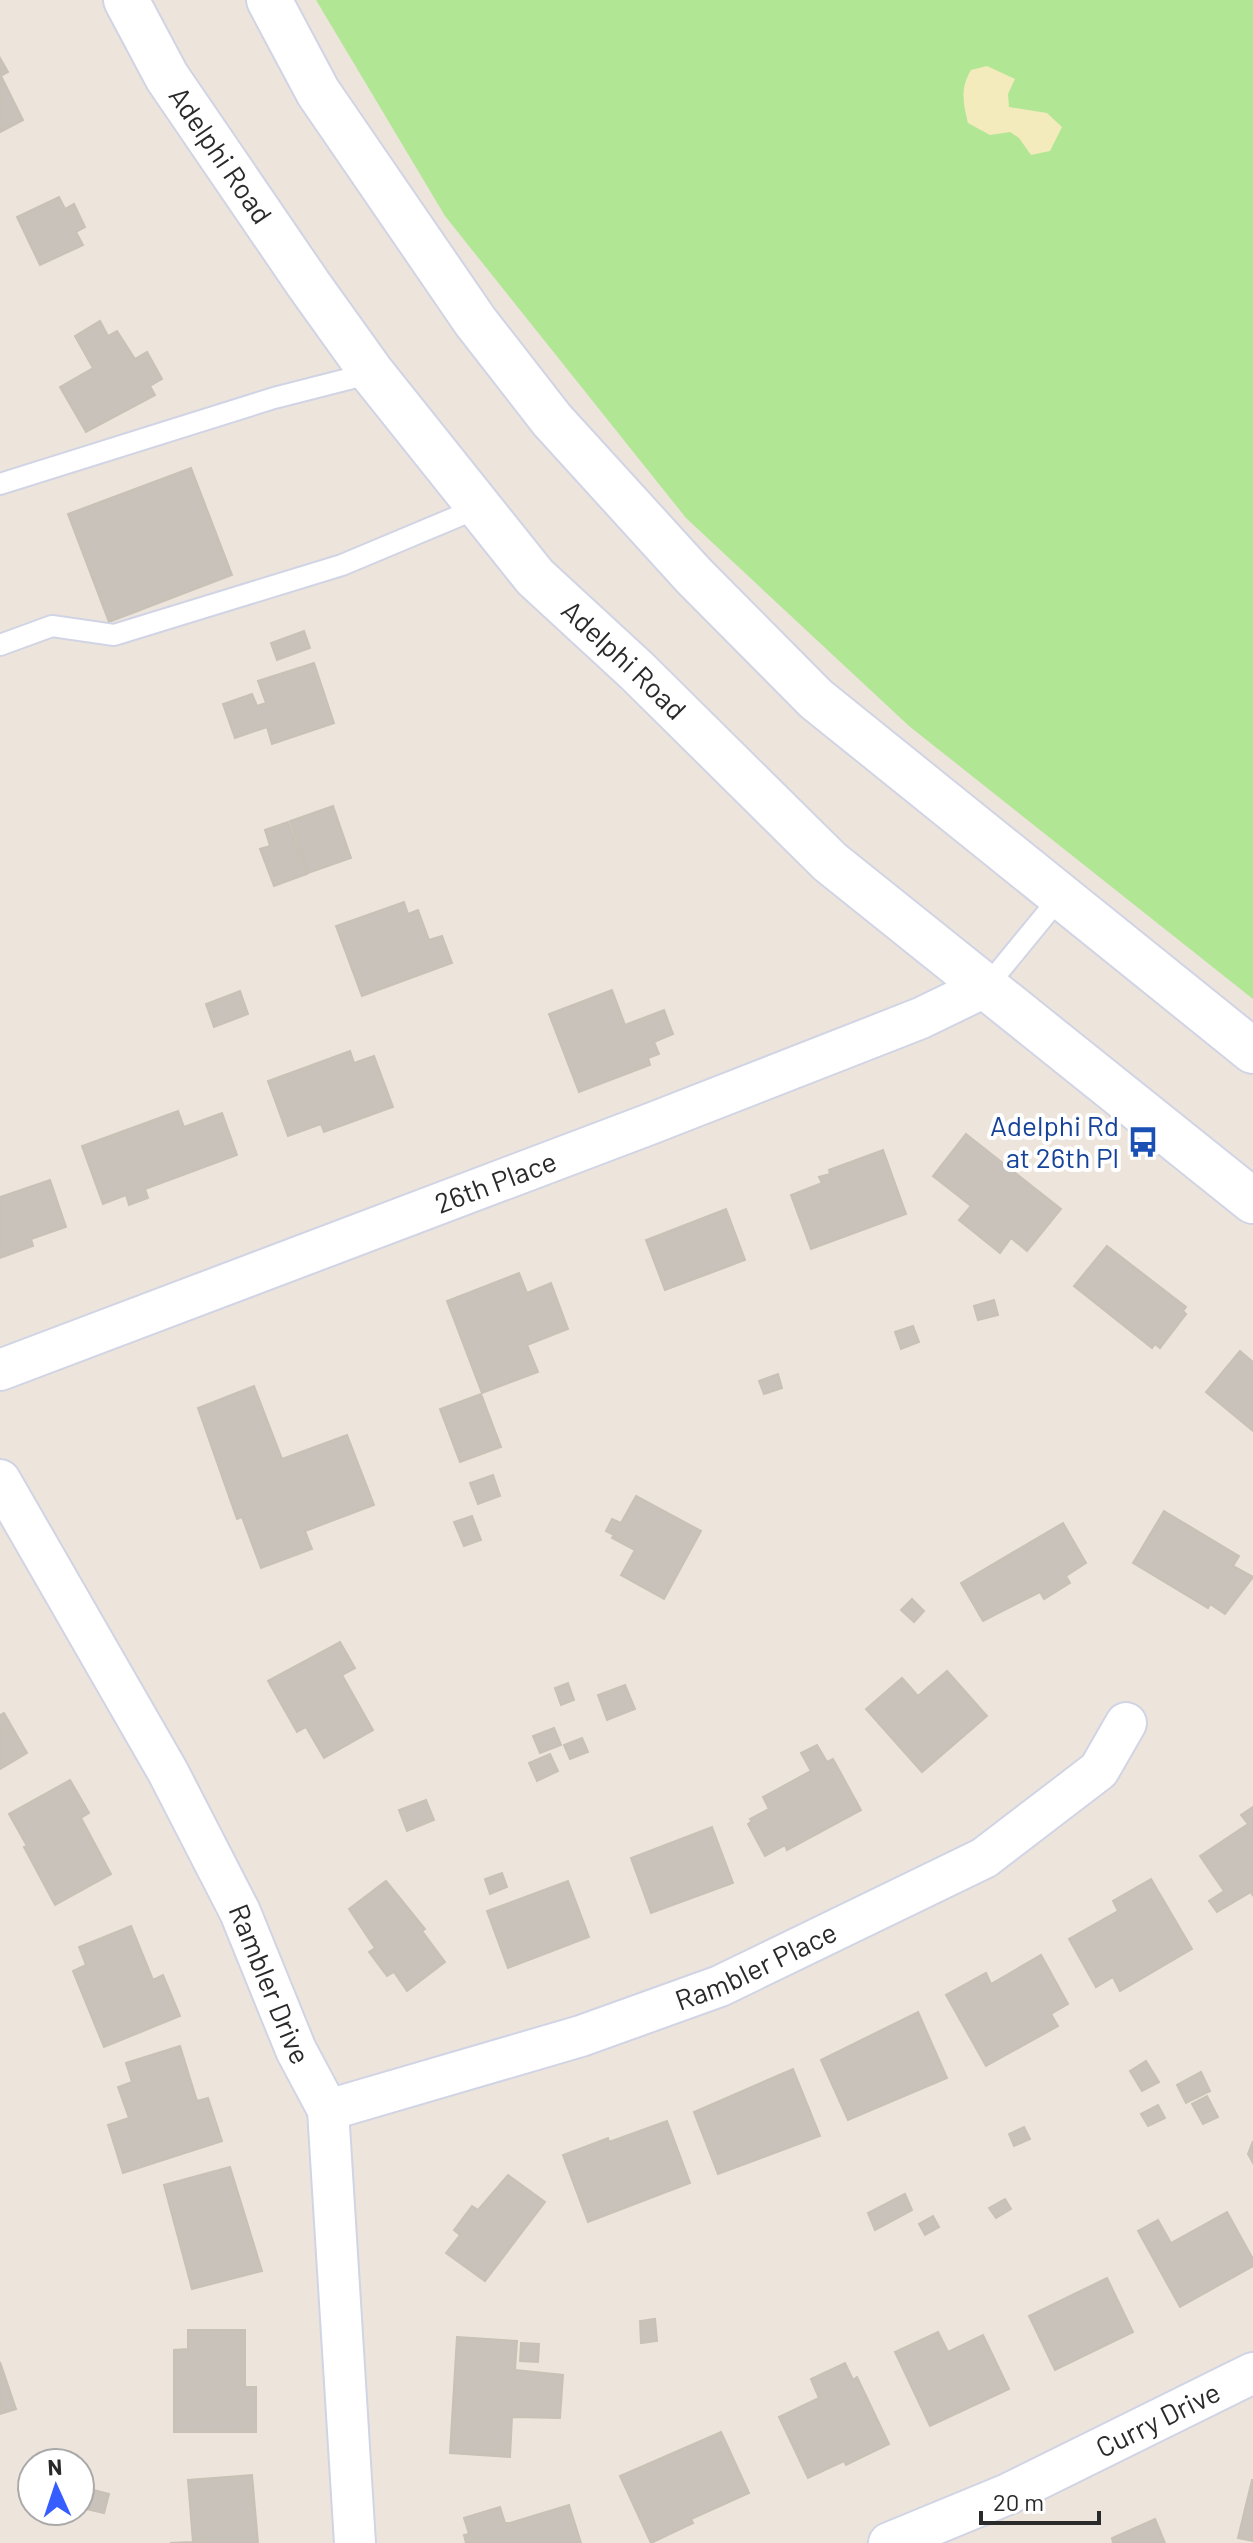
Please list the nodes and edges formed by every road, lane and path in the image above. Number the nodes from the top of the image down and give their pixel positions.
1 (126, 0) edge
2 (269, 0) edge
3 (372, 373) junction
4 (0, 484) edge
5 (478, 508) junction
6 (0, 645) edge
7 (1060, 897) junction
8 (987, 986) junction
9 (1253, 1051) edge
10 (1253, 1201) edge
11 (0, 1370) edge
12 (0, 1480) edge
13 (1126, 1723) dead end
14 (328, 2110) junction
15 (1253, 2373) edge
16 (355, 2543) edge
17 (889, 2543) edge

1 - 3 main road, Adelphi Road
2 - 7 main road
3 - 4 lane
3 - 5 main road, Adelphi Road
5 - 6 lane
5 - 8 main road, Adelphi Road
7 - 8 lane
7 - 9 main road
8 - 10 main road, Adelphi Road
8 - 11 street, 26th Place
12 - 14 street, Rambler Drive
13 - 14 street, Rambler Place
14 - 16 street, Rambler Drive
15 - 17 street, Curry Drive

